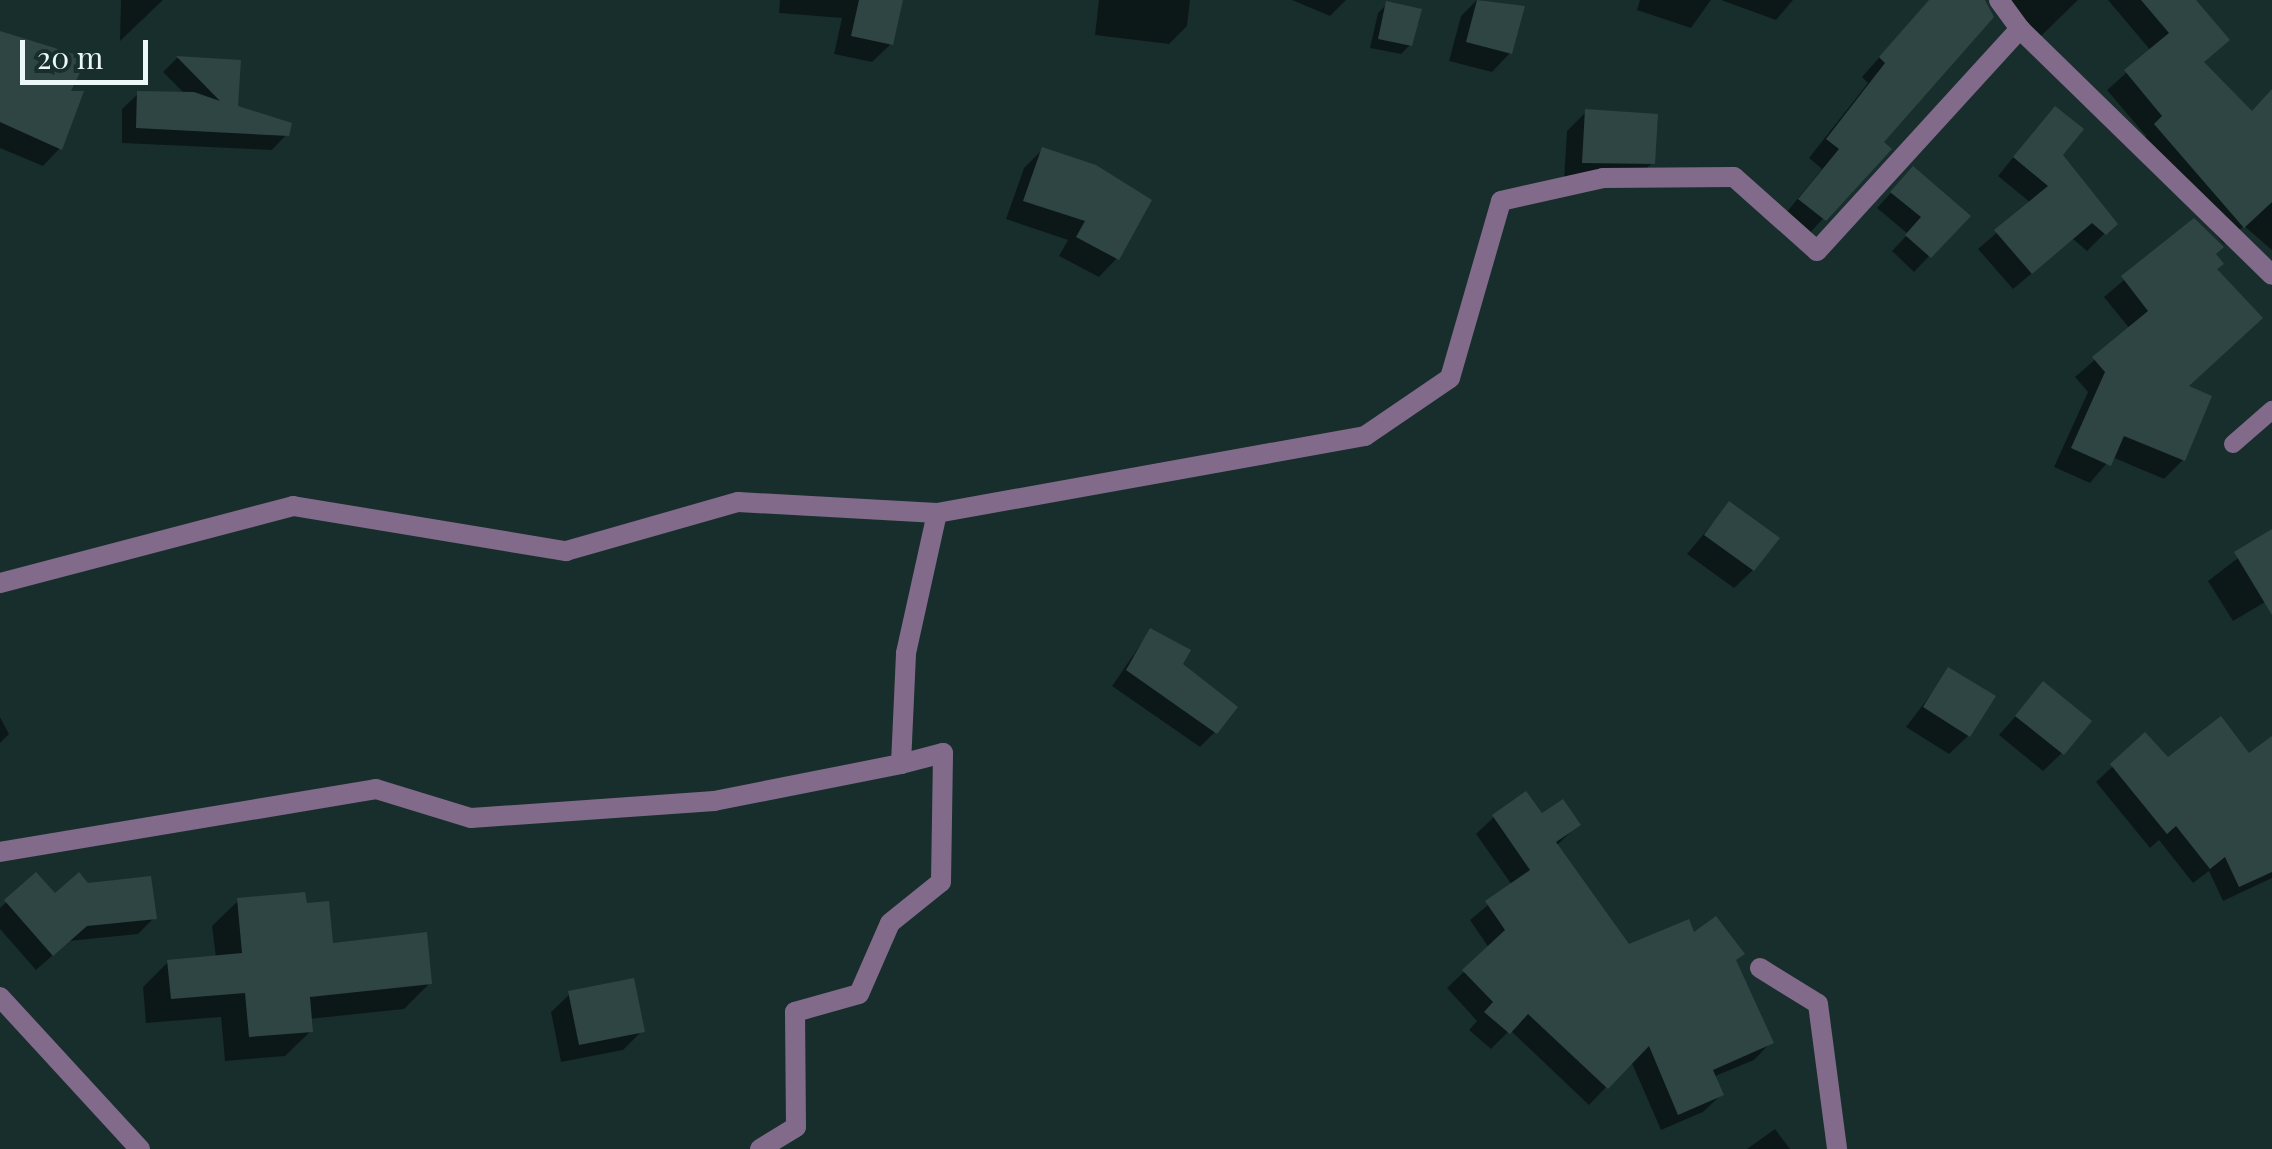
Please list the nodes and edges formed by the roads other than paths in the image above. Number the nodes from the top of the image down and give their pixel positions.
1 (1998, 0) edge
2 (2020, 29) junction
3 (2272, 275) edge
4 (2272, 410) edge
5 (2233, 444) dead end
6 (937, 513) junction
7 (0, 583) edge
8 (901, 764) junction
9 (0, 852) edge
10 (1760, 968) dead end
11 (0, 997) edge
12 (140, 1149) edge
13 (760, 1149) edge
14 (1837, 1149) edge

1 - 2 street
2 - 3 street
2 - 6 street
4 - 5 lane
6 - 7 street
6 - 8 street
8 - 9 street
8 - 13 street
10 - 14 street
11 - 12 street

